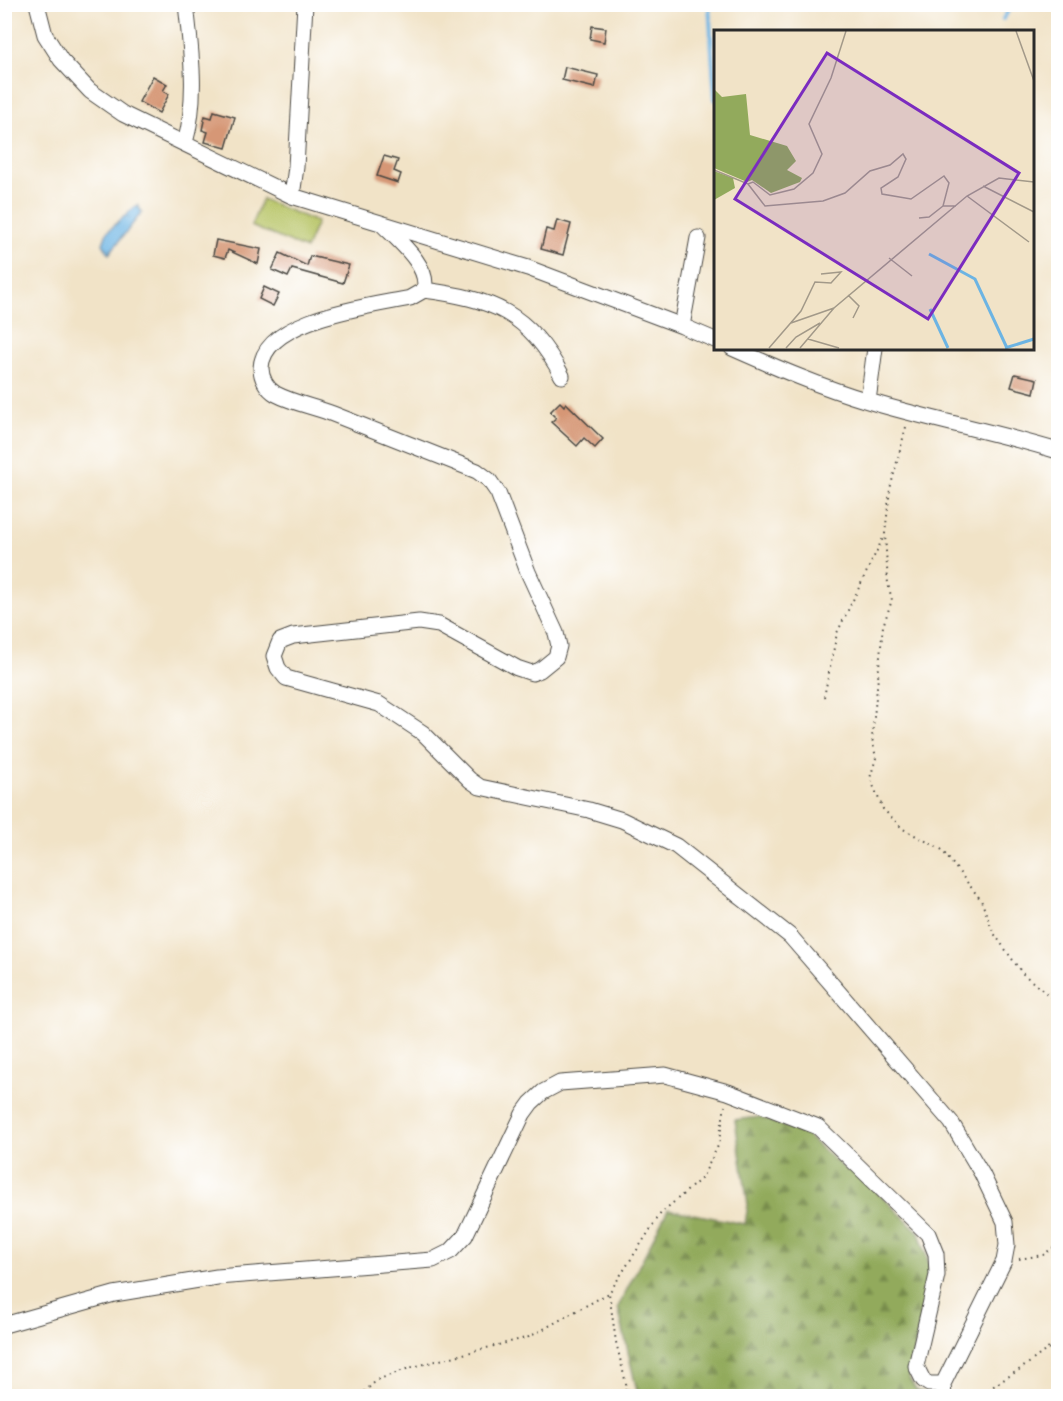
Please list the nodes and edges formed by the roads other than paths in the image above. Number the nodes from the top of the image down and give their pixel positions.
1 (36, 4) edge
2 (186, 4) edge
3 (305, 4) edge
4 (185, 143) junction
5 (292, 196) junction
6 (381, 223) junction
7 (698, 238) dead end
8 (424, 290) junction
9 (682, 326) junction
10 (714, 340) edge
11 (736, 350) edge
12 (875, 350) edge
13 (562, 376) dead end
14 (868, 401) junction
15 (1059, 451) edge
16 (4, 1325) edge
17 (944, 1390) edge

1 - 4 street
2 - 4 street
3 - 5 street
4 - 5 street
5 - 6 street
6 - 8 street
6 - 9 street
7 - 9 street
8 - 13 street
8 - 17 street
9 - 10 street
11 - 14 street
12 - 14 street
14 - 15 street
16 - 17 street

